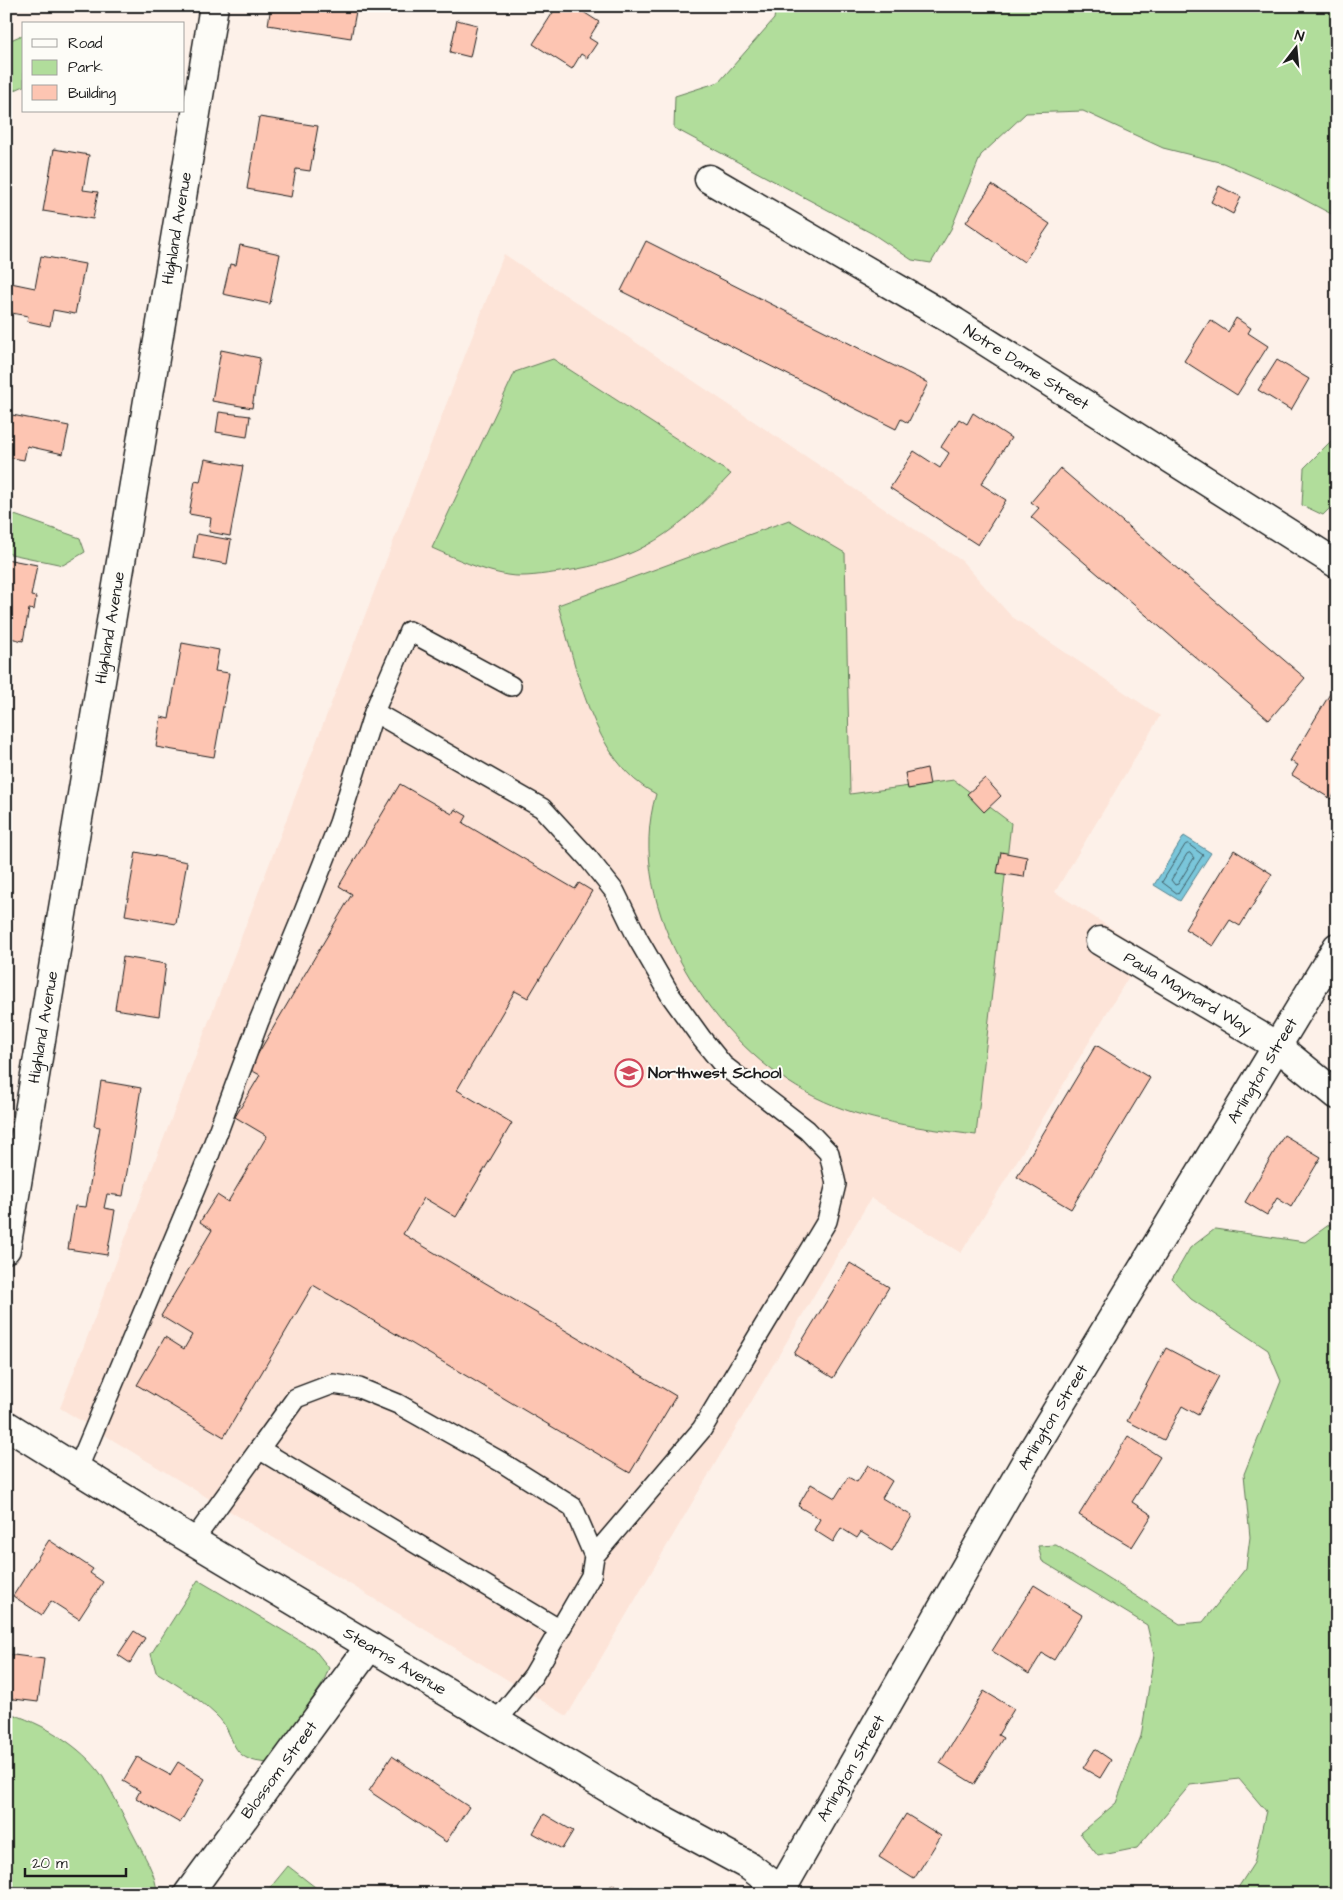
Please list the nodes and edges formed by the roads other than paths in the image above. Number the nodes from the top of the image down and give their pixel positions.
1 (214, 6) edge
2 (710, 179) dead end
3 (1337, 564) edge
4 (511, 686) dead end
5 (374, 712) junction
6 (1100, 941) dead end
7 (1337, 948) edge
8 (1277, 1046) junction
9 (1337, 1095) edge
10 (6, 1249) edge
11 (6, 1424) edge
12 (259, 1449) junction
13 (78, 1468) junction
14 (193, 1541) junction
15 (594, 1556) junction
16 (560, 1630) junction
17 (370, 1646) junction
18 (496, 1722) junction
19 (782, 1893) edge
20 (188, 1894) edge

1 - 10 street, Highland Avenue
2 - 3 street, Notre Dame Street
4 - 5 lane
5 - 13 lane
5 - 15 lane
6 - 8 street, Paula Maynard Way
7 - 8 street, Arlington Street
8 - 9 street, Paula Maynard Way
8 - 19 street, Arlington Street
11 - 13 street, Stearns Avenue
12 - 14 lane
12 - 15 lane
12 - 16 lane
13 - 14 street, Stearns Avenue
14 - 17 street, Stearns Avenue
15 - 16 lane
16 - 18 lane
17 - 18 street, Stearns Avenue
17 - 20 street, Blossom Street
18 - 19 street, Stearns Avenue

